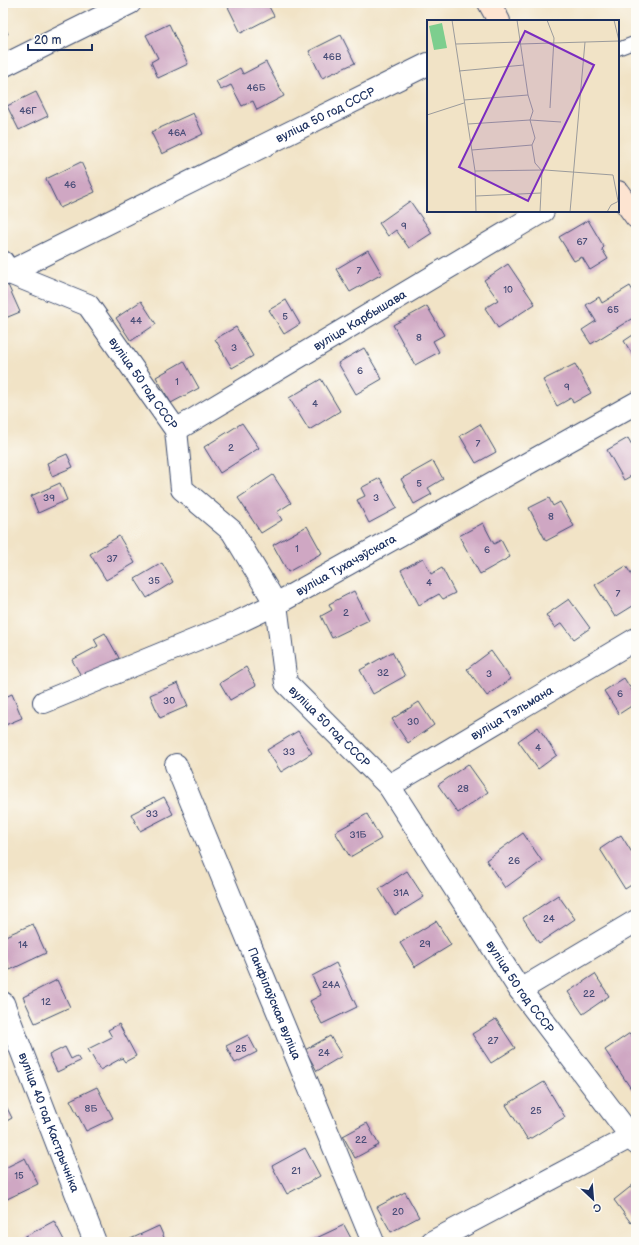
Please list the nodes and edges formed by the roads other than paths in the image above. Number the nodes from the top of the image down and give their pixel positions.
1 (130, 3) edge
2 (490, 3) edge
3 (498, 20) edge
4 (636, 42) edge
5 (619, 49) edge
6 (427, 64) edge
7 (3, 66) edge
8 (619, 193) edge
9 (541, 212) edge
10 (636, 217) edge
11 (4, 270) edge
12 (636, 403) edge
13 (176, 430) junction
14 (276, 604) junction
15 (636, 639) edge
16 (44, 702) dead end
17 (176, 765) dead end
18 (389, 786) junction
19 (636, 921) edge
20 (520, 990) junction
21 (3, 1003) edge
22 (633, 1140) edge
23 (95, 1242) edge
24 (373, 1242) edge
25 (432, 1242) edge

1 - 7 street
2 - 3 street
4 - 5 lane
6 - 11 street, вуліца 50 год СССР
8 - 10 street
9 - 13 street, вуліца Карбышава
11 - 13 street, вуліца 50 год СССР
12 - 14 street, вуліца Тухачэўскага
13 - 14 street, вуліца 50 год СССР
14 - 16 street, вуліца Тухачэўскага
14 - 18 street, вуліца 50 год СССР
15 - 18 street, вуліца Тэльмана
17 - 24 street, Панфілаўская вуліца
18 - 20 street, вуліца 50 год СССР
19 - 20 street
20 - 22 street, вуліца 50 год СССР
21 - 23 street, вуліца 40 год Кастрычніка
22 - 25 street

